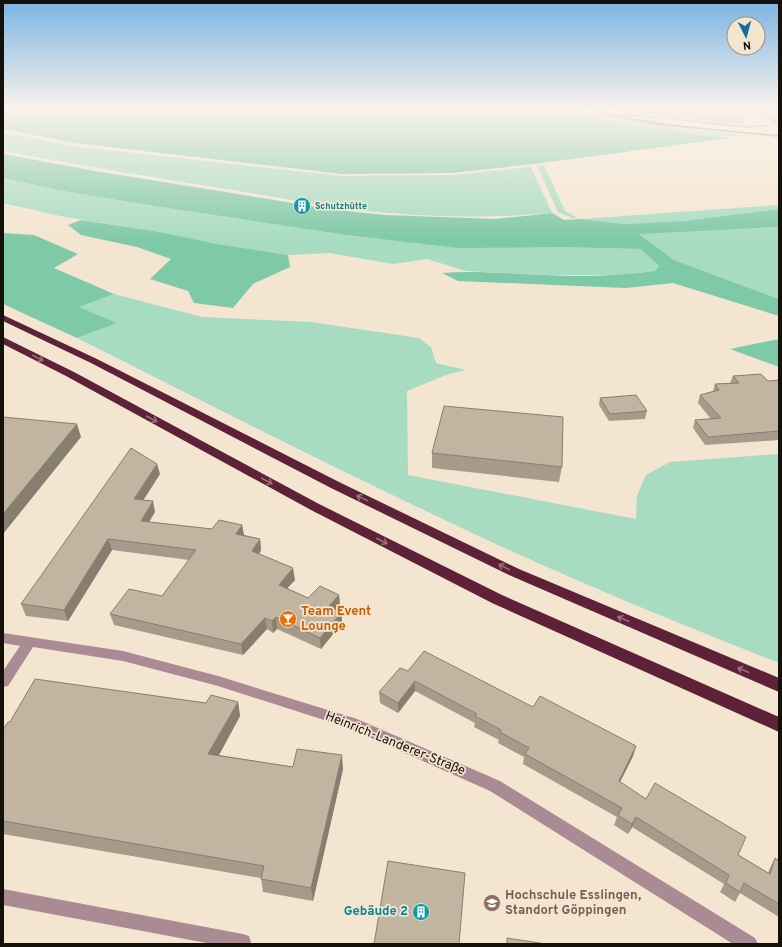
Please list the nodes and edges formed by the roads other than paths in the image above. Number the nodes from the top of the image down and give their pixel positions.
1 (3, 318) edge
2 (3, 340) edge
3 (3, 638) edge
4 (30, 641) junction
5 (3, 682) edge
6 (779, 685) edge
7 (779, 724) edge
8 (3, 897) edge
9 (243, 942) dead end
10 (750, 944) edge

6 -> 1 highway
2 -> 7 highway
3 - 4 street, Heinrich-Landerer-Straße
4 - 5 street
4 - 10 street, Heinrich-Landerer-Straße
8 - 9 lane

